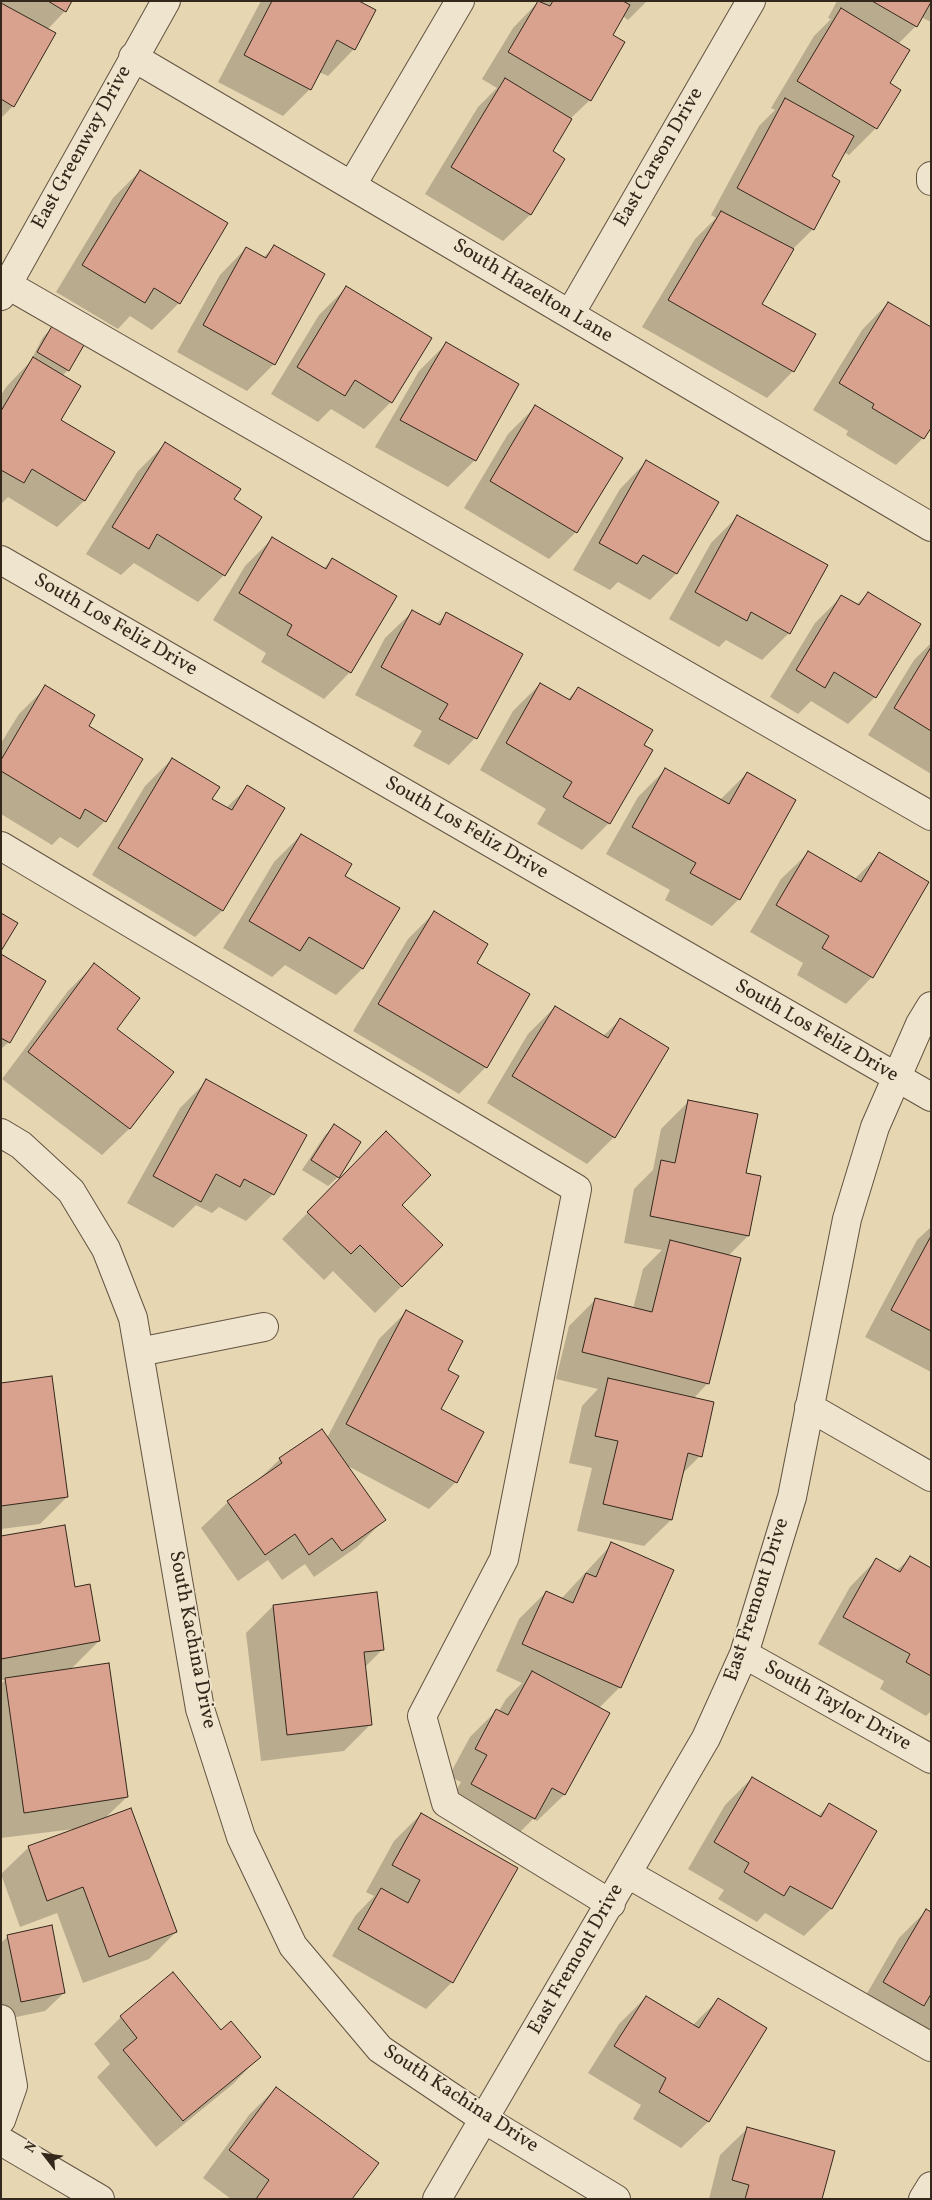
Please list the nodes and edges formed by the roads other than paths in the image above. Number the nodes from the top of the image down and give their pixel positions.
1 (166, 1) edge
2 (460, 1) edge
3 (751, 1) edge
4 (133, 57) junction
5 (931, 176) edge
6 (931, 181) edge
7 (352, 185) junction
8 (3, 288) edge
9 (570, 314) junction
10 (931, 527) edge
11 (1, 560) edge
12 (931, 816) edge
13 (1, 846) edge
14 (931, 1006) edge
15 (895, 1078) junction
16 (931, 1097) edge
17 (1, 1133) edge
18 (264, 1327) dead end
19 (139, 1352) junction
20 (809, 1407) junction
21 (931, 1477) edge
22 (744, 1654) junction
23 (931, 1759) edge
24 (628, 1874) junction
25 (611, 1904) junction
26 (1, 2019) edge
27 (931, 2047) edge
28 (484, 2119) junction
29 (1, 2120) edge
30 (1, 2141) edge
31 (931, 2186) edge
32 (100, 2199) edge
33 (437, 2199) edge
34 (616, 2199) edge
35 (923, 2199) edge

1 - 4 street, East Greenway Drive
2 - 7 street
3 - 9 street, East Carson Drive
4 - 7 street, South Hazelton Lane
4 - 8 street, East Greenway Drive
5 - 6 street
7 - 9 street, South Hazelton Lane
8 - 12 street
9 - 10 street, South Hazelton Lane
11 - 15 street, South Los Feliz Drive
13 - 25 street
14 - 15 street, East Fremont Drive
15 - 16 street, South Los Feliz Drive
15 - 20 street, East Fremont Drive
17 - 19 street, South Kachina Drive
18 - 19 street
19 - 28 street, South Kachina Drive
20 - 21 street
20 - 22 street, East Fremont Drive
22 - 23 street, South Taylor Drive
22 - 24 street, East Fremont Drive
24 - 25 street, East Fremont Drive
24 - 27 street
25 - 28 street, East Fremont Drive
26 - 29 street
28 - 33 street, East Fremont Drive
28 - 34 street, South Kachina Drive
30 - 32 street
31 - 35 street

